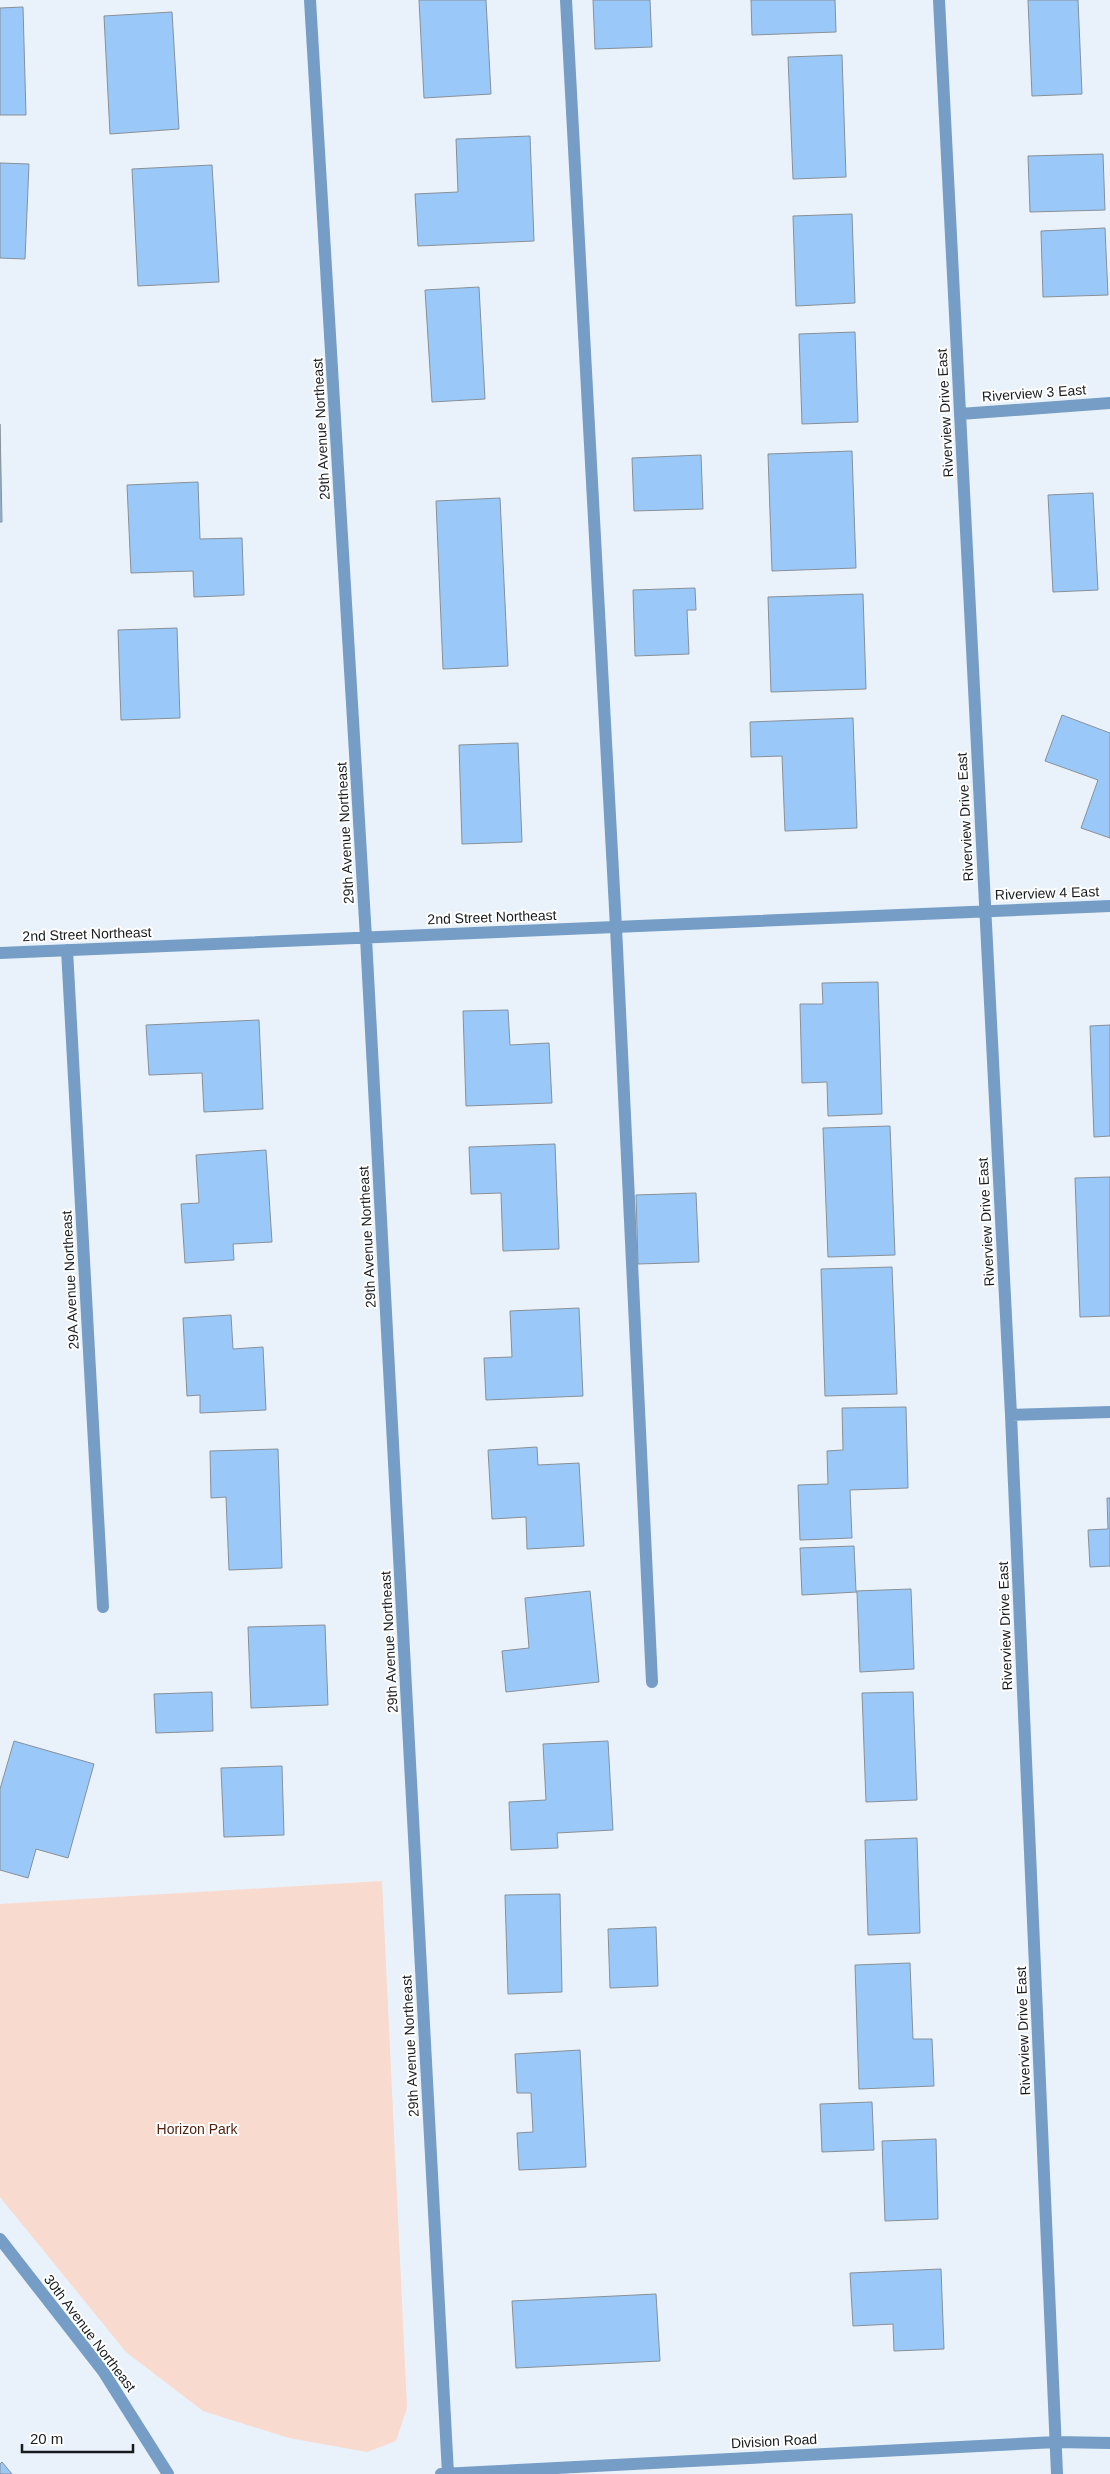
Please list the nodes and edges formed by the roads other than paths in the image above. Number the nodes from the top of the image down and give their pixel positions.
1 (310, 0) edge
2 (566, 0) edge
3 (939, 0) edge
4 (1110, 403) edge
5 (960, 414) junction
6 (1110, 906) edge
7 (984, 911) junction
8 (616, 927) junction
9 (366, 938) junction
10 (67, 950) junction
11 (0, 953) edge
12 (1110, 1412) edge
13 (1011, 1415) junction
14 (102, 1607) dead end
15 (652, 1682) dead end
16 (0, 2239) edge
17 (1056, 2442) junction
18 (1110, 2443) edge
19 (168, 2474) edge
20 (445, 2474) edge
21 (1057, 2474) edge

1 - 9 street, 29th Avenue Northeast
2 - 8 street
3 - 5 street, Riverview Drive East
4 - 5 street, Riverview 3 East
5 - 7 street, Riverview Drive East
6 - 7 street, Riverview 4 East
7 - 8 street, 2nd Street Northeast
7 - 13 street, Riverview Drive East
8 - 9 street, 2nd Street Northeast
8 - 15 street
9 - 10 street, 2nd Street Northeast
9 - 20 street, 29th Avenue Northeast
10 - 11 street, 2nd Street Northeast
10 - 14 street, 29A Avenue Northeast
12 - 13 street
13 - 17 street, Riverview Drive East
16 - 19 street, 30th Avenue Northeast
17 - 18 street, Division Road
17 - 20 street, Division Road
17 - 21 street, Riverview Drive East

